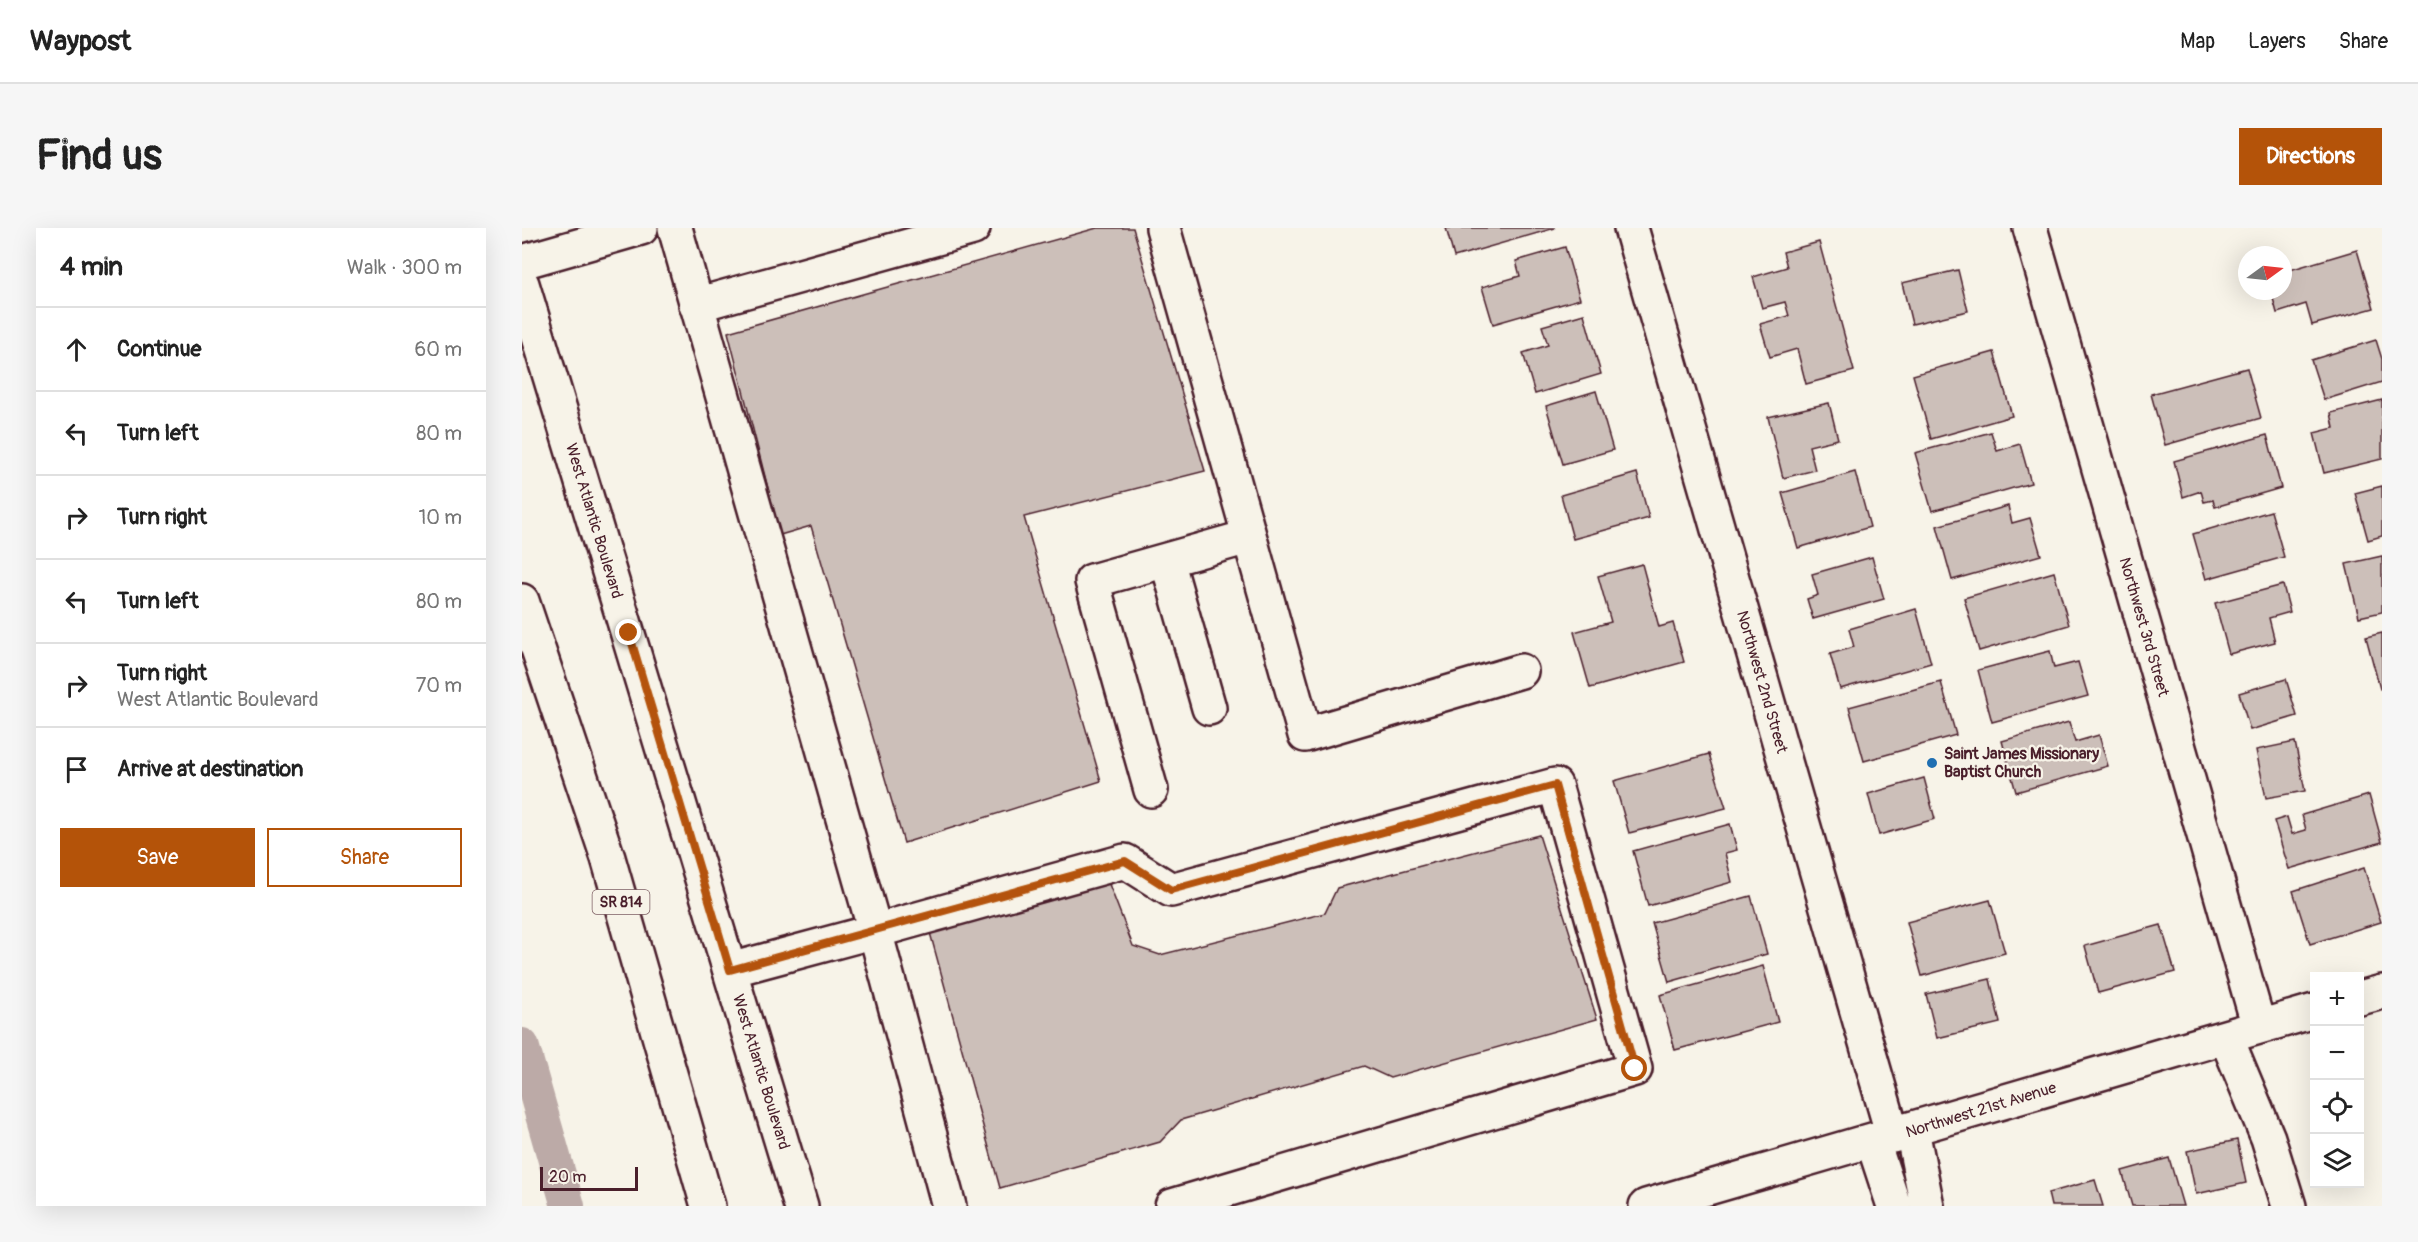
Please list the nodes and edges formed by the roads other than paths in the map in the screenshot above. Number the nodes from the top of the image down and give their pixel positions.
1 (641, 228) edge
2 (675, 228) edge
3 (973, 228) edge
4 (1163, 228) edge
5 (1632, 228) edge
6 (2030, 228) edge
7 (522, 262) edge
8 (522, 284) edge
9 (696, 304) junction
10 (522, 365) edge
11 (563, 418) junction
12 (1248, 537) junction
13 (1167, 560) junction
14 (522, 601) edge
15 (1521, 671) dead end
16 (1209, 708) dead end
17 (1151, 790) dead end
18 (875, 931) junction
19 (730, 970) junction
20 (2382, 992) edge
21 (2364, 997) edge
22 (2310, 1012) edge
23 (2259, 1027) junction
24 (2226, 1036) junction
25 (1893, 1136) junction
26 (708, 1206) edge
27 (801, 1206) edge
28 (949, 1206) edge
29 (1172, 1206) edge
30 (1646, 1206) edge
31 (1894, 1206) edge
32 (1928, 1206) edge
33 (2289, 1206) edge

1 - 7 street
2 - 9 street
3 - 9 street
4 - 12 street
5 - 25 street, Northwest 2nd Street
6 - 23 street, Northwest 3rd Street
8 - 11 street, West Atlantic Boulevard
9 - 18 street
10 - 11 street
11 - 19 street, West Atlantic Boulevard
12 - 13 street
12 - 15 street
13 - 16 street
13 - 17 street
14 - 26 street, SR 814
18 - 19 street
18 - 28 street
18 - 29 street
19 - 27 street, West Atlantic Boulevard
20 - 21 street
22 - 23 street, Northwest 21st Avenue
23 - 24 street, Northwest 21st Avenue
24 - 25 street, Northwest 21st Avenue
24 - 33 street
25 - 30 street, Northwest 21st Avenue
25 - 31 street
25 - 32 street

